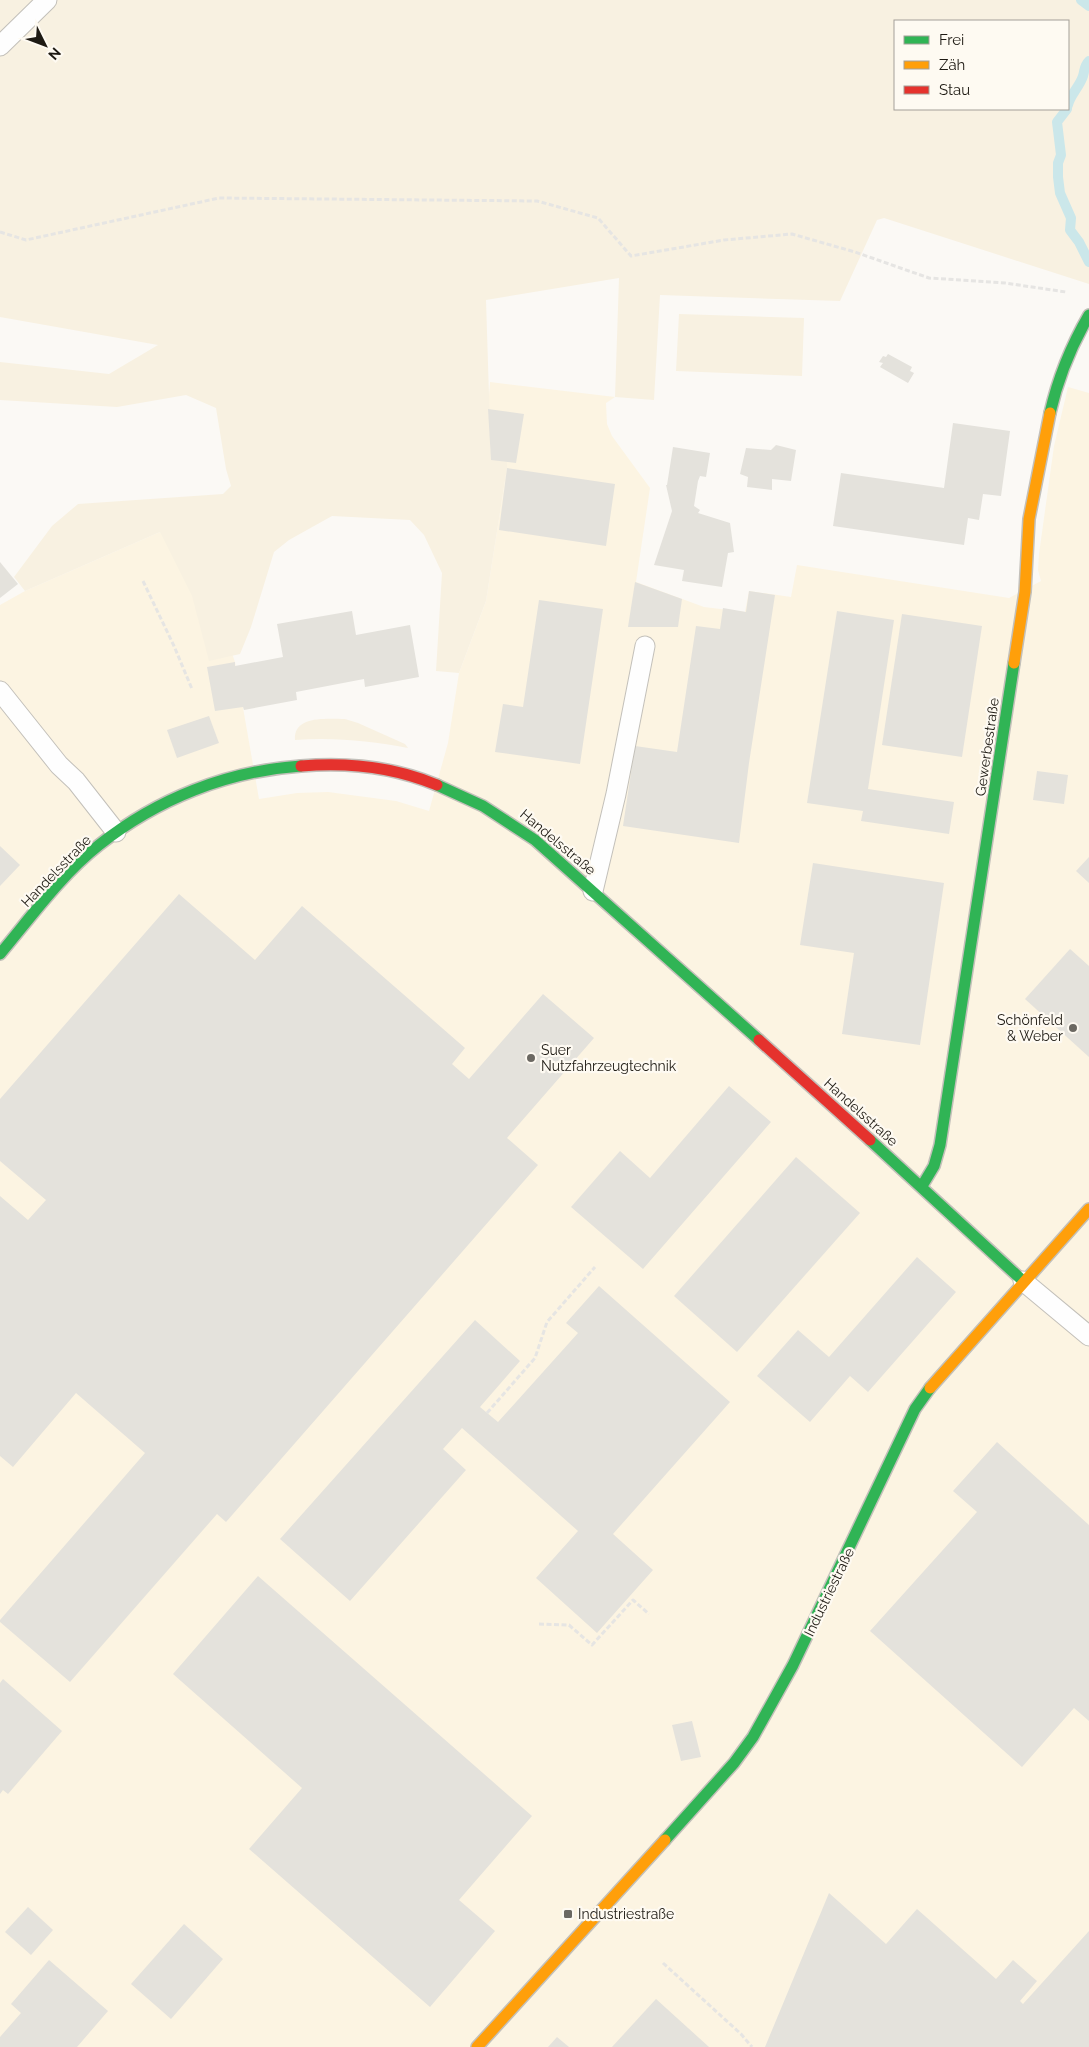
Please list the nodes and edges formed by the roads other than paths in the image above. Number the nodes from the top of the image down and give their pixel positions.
1 (47, 0) edge
2 (0, 46) edge
3 (1089, 316) edge
4 (645, 646) dead end
5 (0, 692) edge
6 (116, 832) junction
7 (594, 891) junction
8 (0, 954) edge
9 (922, 1186) junction
10 (1089, 1209) edge
11 (1023, 1281) junction
12 (1089, 1336) edge
13 (477, 2047) edge

1 - 2 lane
3 - 9 street, Gewerbestraße
4 - 7 lane
5 - 6 lane
6 - 7 street, Handelsstraße
6 - 8 street, Handelsstraße
7 - 9 street, Handelsstraße
9 - 11 street, Handelsstraße
10 - 11 street, Industriestraße
11 - 12 lane
11 - 13 street, Industriestraße

